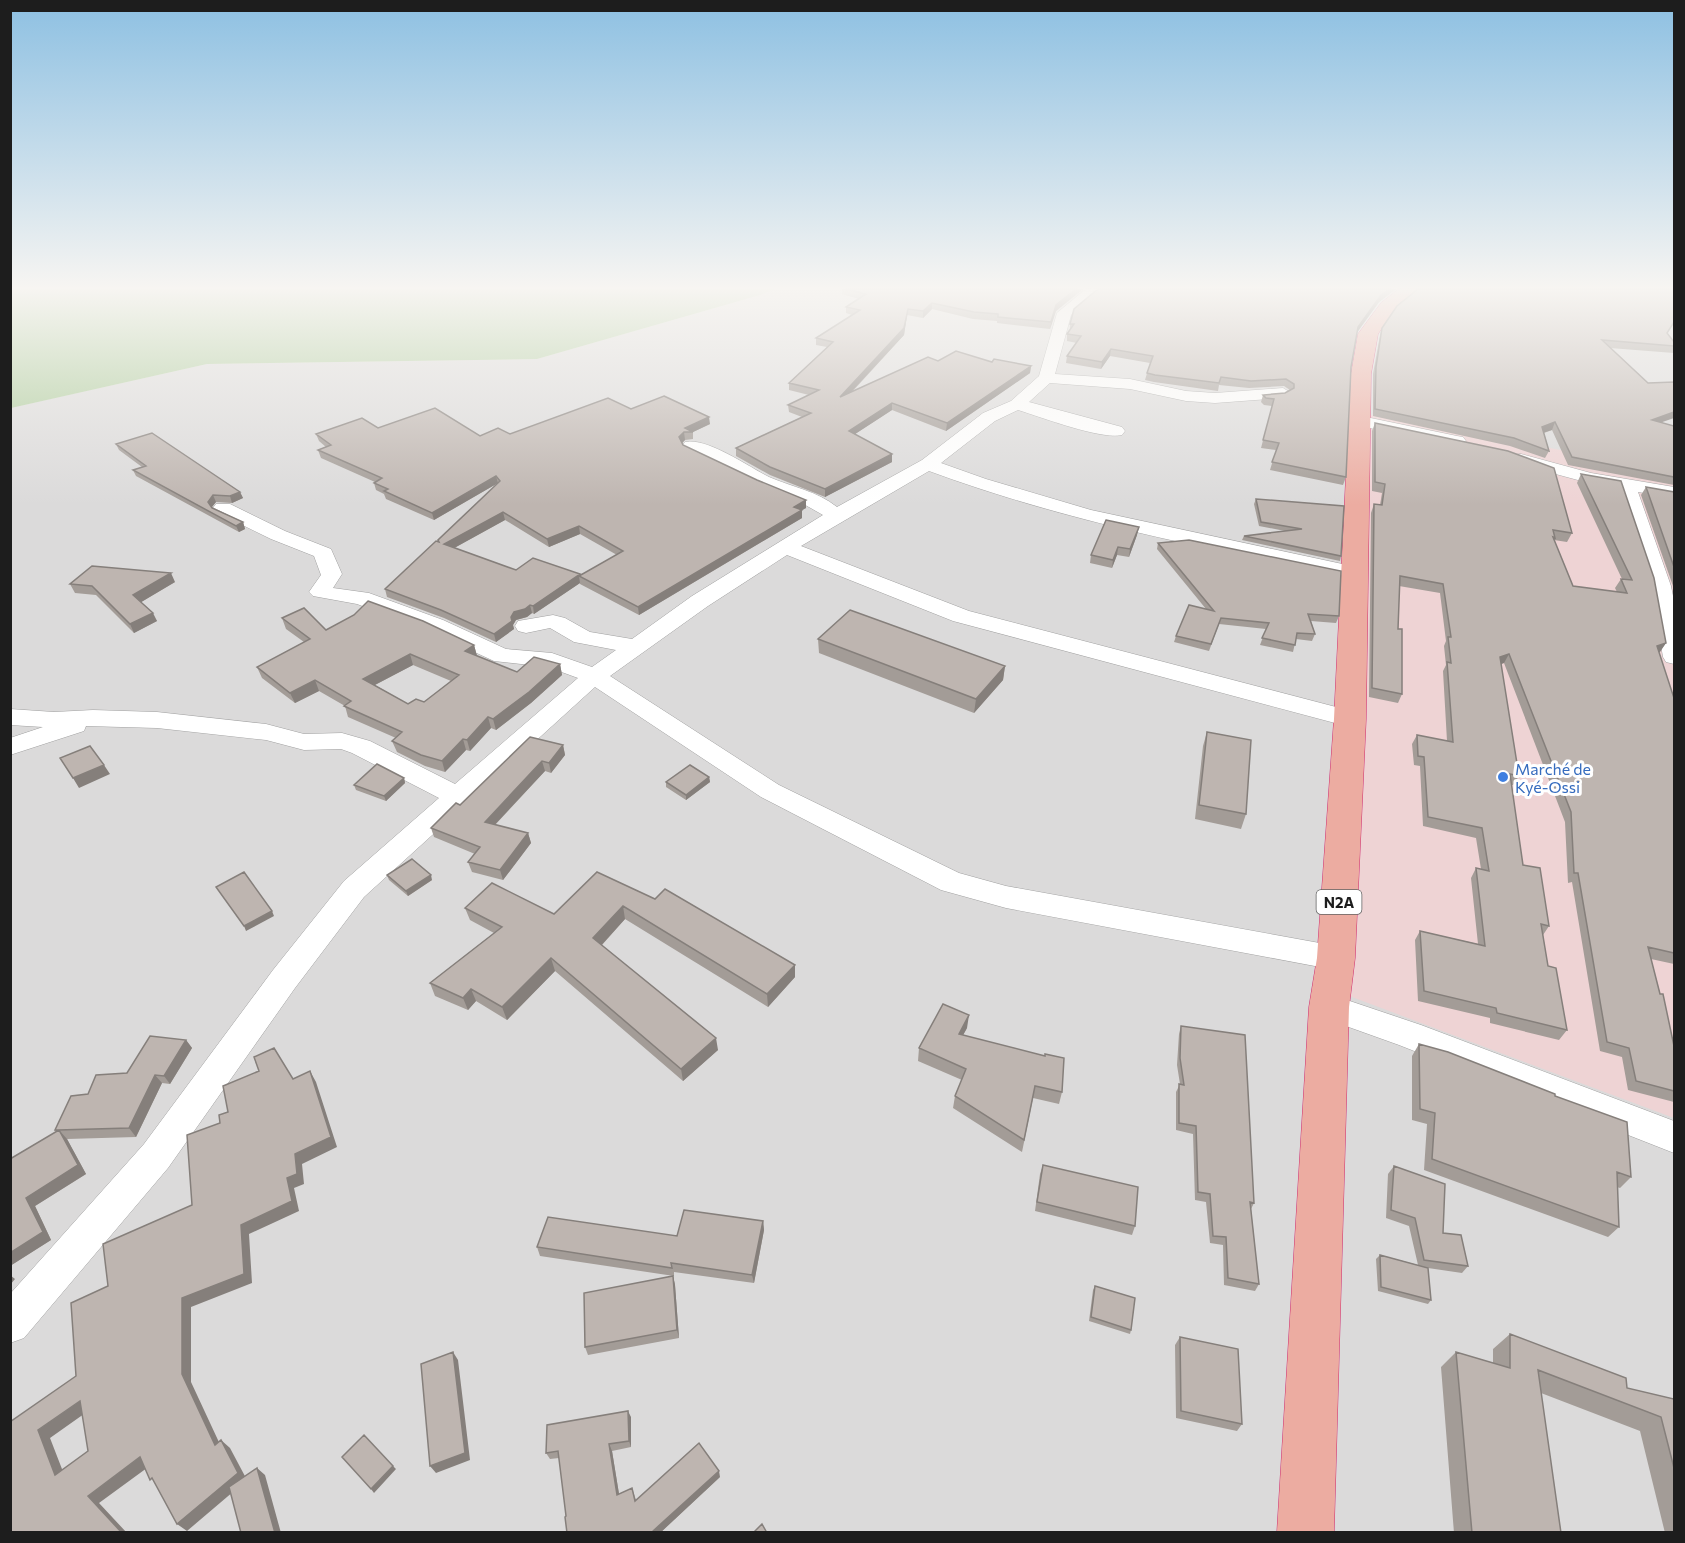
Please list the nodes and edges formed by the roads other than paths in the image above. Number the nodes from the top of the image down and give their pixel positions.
1 (1051, 361) edge
2 (1363, 361) edge
3 (1046, 378) junction
4 (1282, 393) edge
5 (1017, 404) junction
6 (1361, 421) junction
7 (1116, 431) dead end
8 (1471, 444) edge
9 (691, 446) edge
10 (1510, 453) edge
11 (928, 464) junction
12 (1626, 484) junction
13 (1674, 492) edge
14 (223, 508) dead end
15 (835, 516) junction
16 (784, 547) junction
17 (1354, 572) junction
18 (526, 626) dead end
19 (637, 646) junction
20 (1674, 657) edge
21 (594, 676) junction
22 (10, 717) edge
23 (93, 718) junction
24 (1350, 719) junction
25 (10, 747) edge
26 (458, 797) junction
27 (1336, 958) junction
28 (1329, 1007) junction
29 (1674, 1137) edge
30 (10, 1324) edge
31 (1305, 1533) edge

1 - 3 street
2 - 6 highway, N2A
3 - 4 street
3 - 5 street
5 - 7 street
5 - 11 street
6 - 8 street
6 - 17 highway, N2A
9 - 15 street
10 - 12 street
11 - 15 street
11 - 17 street
12 - 13 street
12 - 20 street
14 - 21 street
15 - 16 street
16 - 19 street
16 - 24 street
17 - 24 highway, N2A
18 - 19 street
19 - 21 street
21 - 26 street
21 - 27 street
22 - 23 street
23 - 25 street
23 - 26 street
24 - 27 highway, N2A
26 - 30 street
27 - 28 highway, N2A
28 - 29 street
28 - 31 highway, N2A

